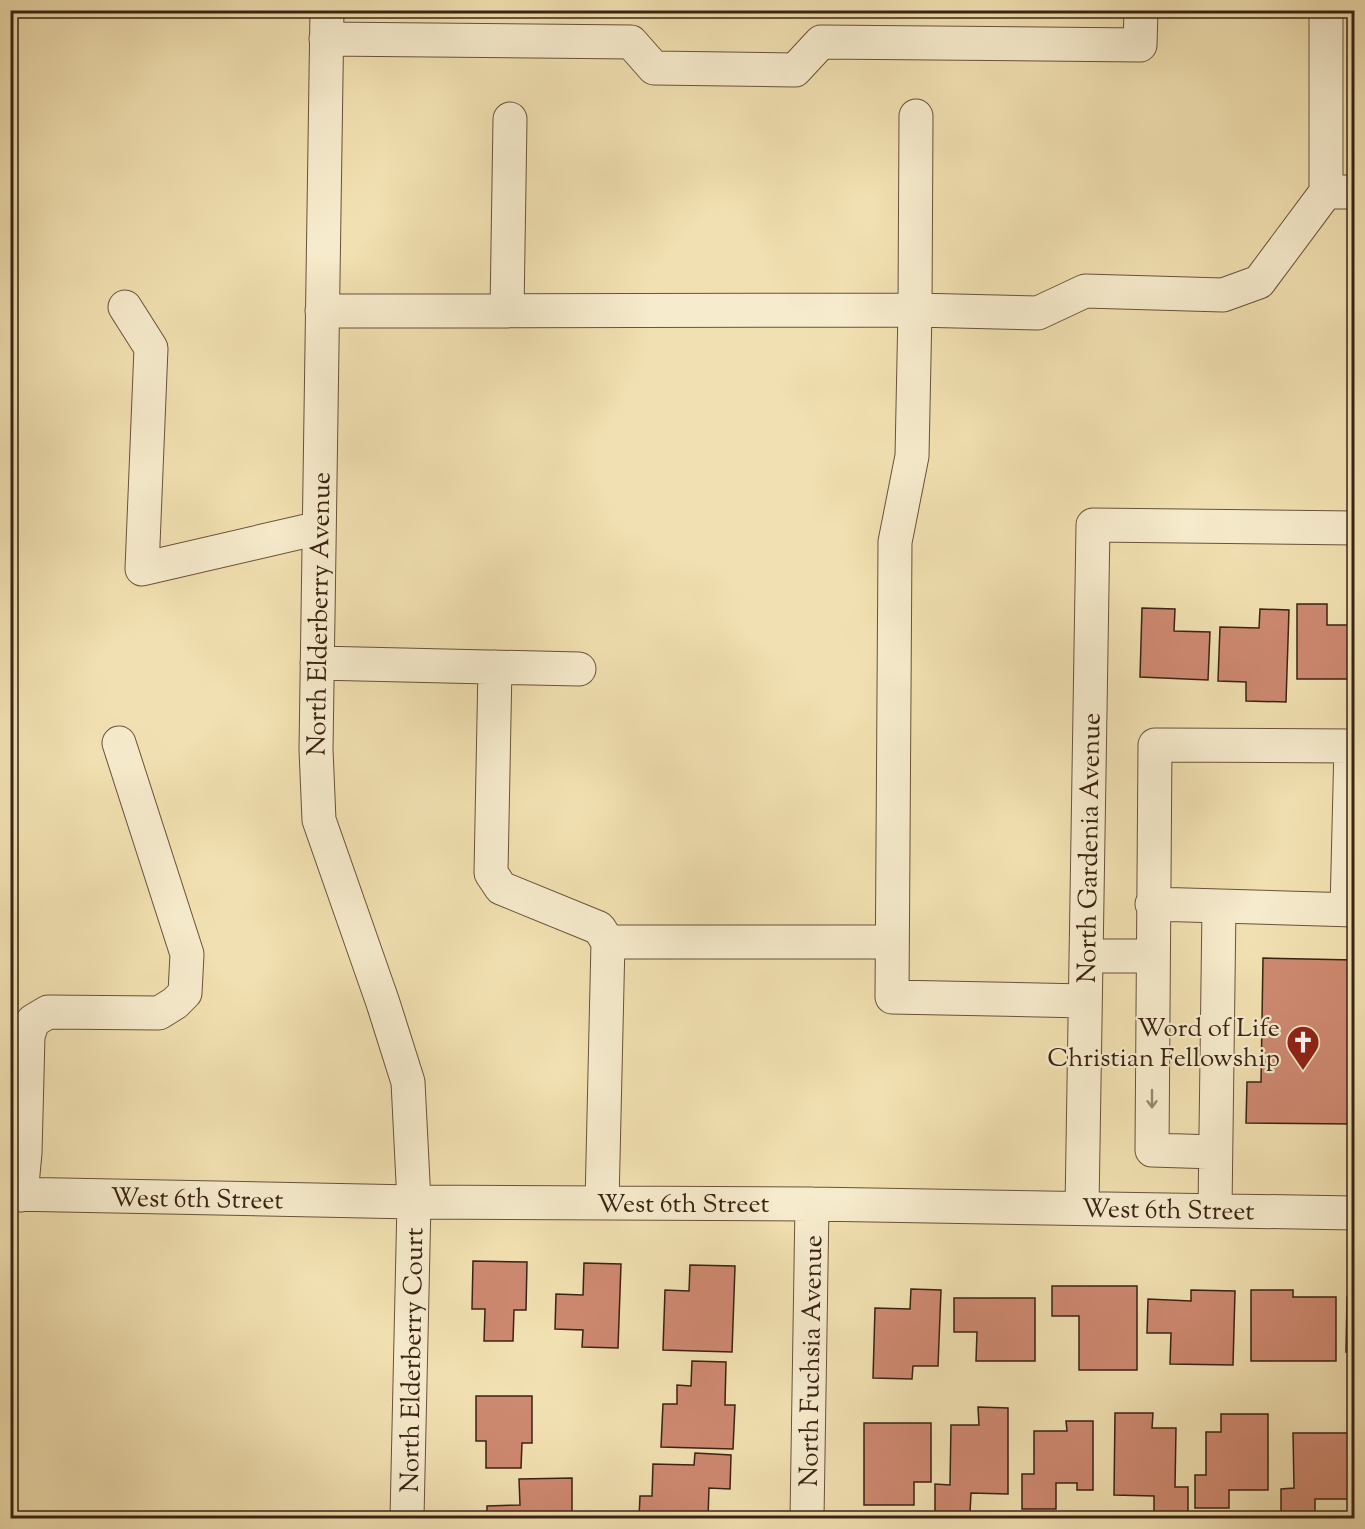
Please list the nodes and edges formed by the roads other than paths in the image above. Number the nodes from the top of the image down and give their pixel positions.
1 (1141, 10) edge
2 (1326, 10) edge
3 (326, 25) edge
4 (916, 116) dead end
5 (510, 119) dead end
6 (1340, 192) edge
7 (126, 307) dead end
8 (915, 310) junction
9 (322, 311) junction
10 (507, 311) junction
11 (319, 528) junction
12 (1354, 528) edge
13 (317, 663) junction
14 (495, 667) junction
15 (579, 669) dead end
16 (119, 743) dead end
17 (1152, 904) junction
18 (1219, 906) junction
19 (1351, 910) edge
20 (608, 942) junction
21 (892, 942) junction
22 (1086, 956) junction
23 (1152, 956) junction
24 (1085, 1001) junction
25 (1215, 1152) junction
26 (16, 1195) edge
27 (414, 1202) junction
28 (602, 1203) junction
29 (812, 1204) junction
30 (1082, 1208) junction
31 (1215, 1210) junction
32 (1354, 1213) edge
33 (407, 1518) edge
34 (807, 1518) edge

1 - 3 street
2 - 6 street
3 - 9 street, North Elderberry Avenue
4 - 8 street
5 - 10 street
6 - 8 street
7 - 11 street
8 - 10 street
8 - 21 street
9 - 10 street
9 - 11 street, North Elderberry Avenue
11 - 13 street, North Elderberry Avenue
12 - 22 street, North Gardenia Avenue
13 - 14 street
13 - 27 street, North Elderberry Avenue
14 - 15 street
14 - 20 street
16 - 26 street
17 - 18 street
17 - 19 street
17 - 23 street
18 - 19 street
18 - 25 street
20 - 21 street
20 - 28 street
21 - 24 street
22 - 23 street
22 - 24 street, North Gardenia Avenue
23 -> 25 street
24 - 30 street, North Gardenia Avenue
25 - 31 street
26 - 27 street, West 6th Street
27 - 28 street, West 6th Street
27 - 33 street, North Elderberry Court
28 - 29 street, West 6th Street
29 - 30 street, West 6th Street
29 - 34 street, North Fuchsia Avenue
30 - 31 street, West 6th Street
31 - 32 street, West 6th Street

